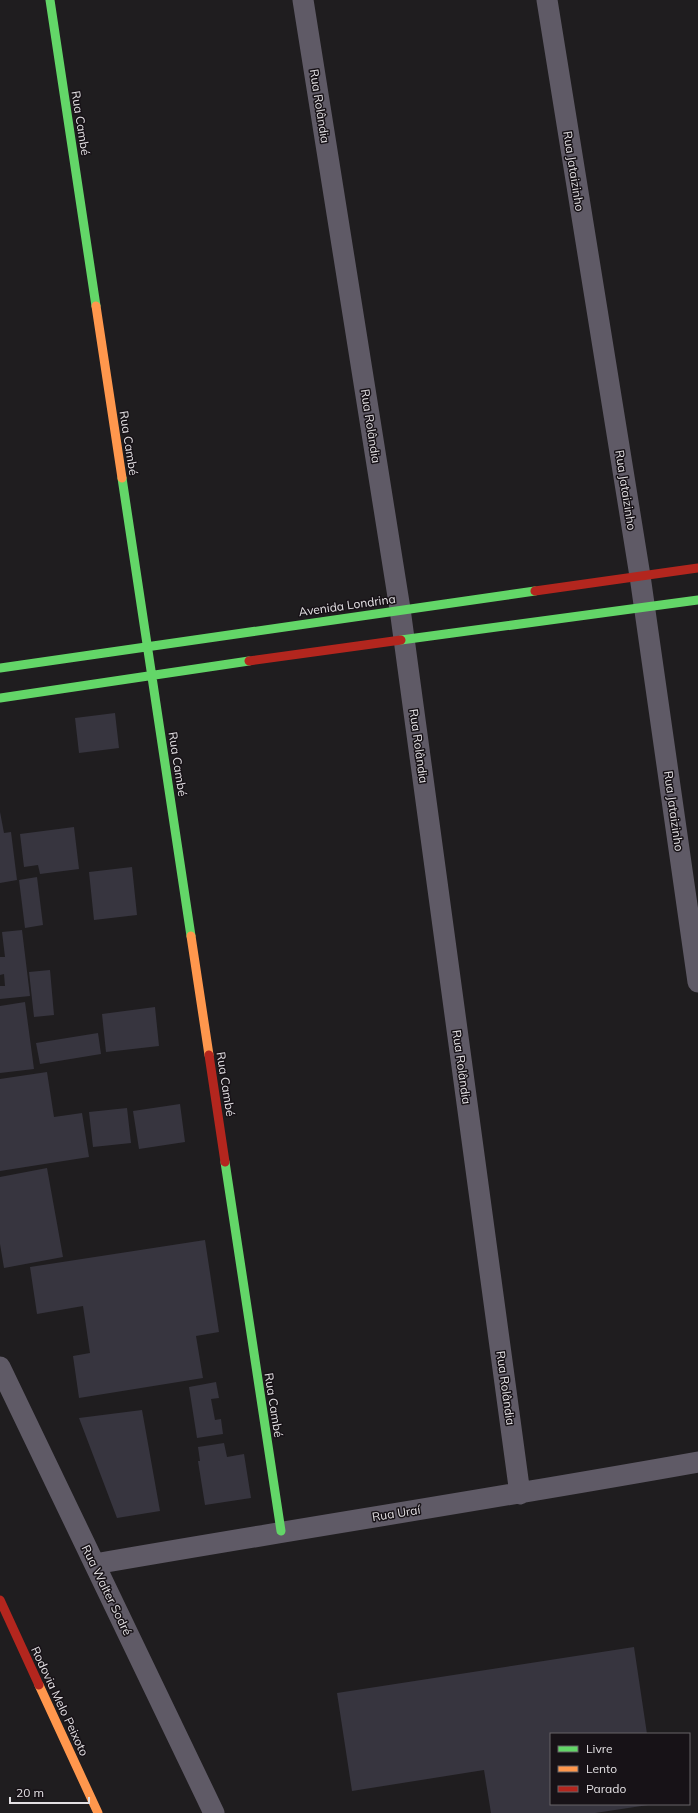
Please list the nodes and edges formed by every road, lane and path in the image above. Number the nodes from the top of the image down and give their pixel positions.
1 (50, 0) edge
2 (303, 0) edge
3 (547, 0) edge
4 (698, 568) edge
5 (640, 576) junction
6 (698, 600) edge
7 (645, 609) junction
8 (400, 610) junction
9 (404, 640) junction
10 (148, 646) junction
11 (0, 668) edge
12 (152, 674) junction
13 (0, 698) edge
14 (698, 982) edge
15 (0, 1367) edge
16 (698, 1462) edge
17 (520, 1494) junction
18 (281, 1531) junction
19 (95, 1564) junction
20 (0, 1600) edge
21 (98, 1813) edge
22 (214, 1813) edge

1 - 10 street, Rua Cambé
2 - 8 street, Rua Rolândia
3 - 5 street, Rua Jataizinho
4 - 5 street, Avenida Londrina
5 - 7 street, Rua Jataizinho
5 - 8 street, Avenida Londrina
6 - 7 street
7 - 9 street
7 - 14 street, Rua Jataizinho
8 - 9 street, Rua Rolândia
8 - 10 street, Avenida Londrina
9 - 12 street
9 - 17 street, Rua Rolândia
10 - 11 street, Avenida Londrina
10 - 12 street, Rua Cambé
12 - 13 street
12 - 18 street, Rua Cambé
15 - 19 street, Rua Walter Sodré
16 - 17 street, Rua Uraí
17 - 18 street, Rua Uraí
18 - 19 street, Rua Uraí
19 - 22 street, Rua Walter Sodré
20 - 21 street, Rodovia Melo Peixoto

